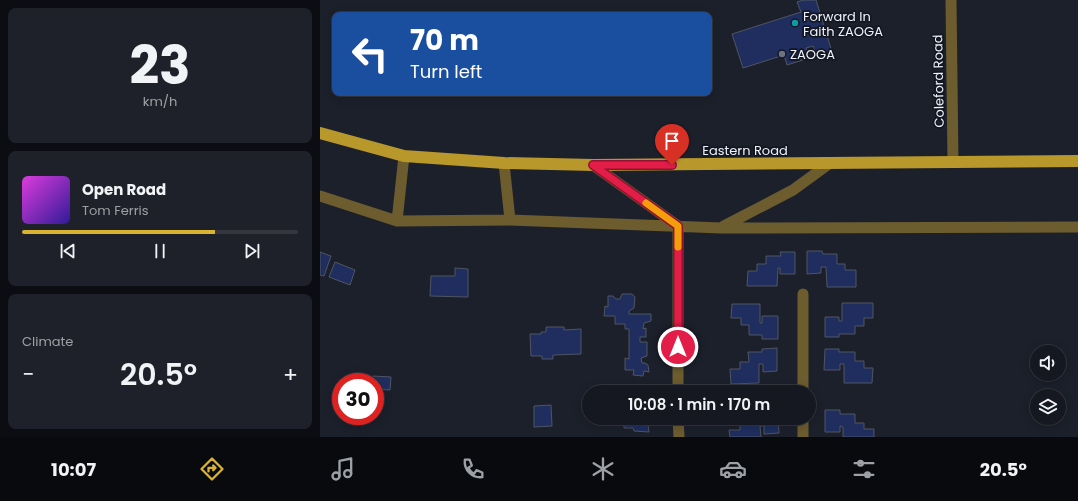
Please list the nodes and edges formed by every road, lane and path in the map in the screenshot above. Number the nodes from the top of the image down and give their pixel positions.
1 (951, 0) edge
2 (320, 133) edge
3 (404, 156) junction
4 (1078, 161) edge
5 (953, 162) junction
6 (504, 163) junction
7 (830, 163) junction
8 (593, 165) junction
9 (320, 196) edge
10 (510, 220) junction
11 (397, 221) junction
12 (678, 226) junction
13 (1078, 227) edge
14 (722, 228) junction
15 (803, 294) dead end
16 (678, 385) edge
17 (803, 385) edge
18 (678, 425) edge
19 (803, 425) edge
20 (678, 437) edge
21 (803, 437) edge

1 - 5 street, Coleford Road
2 - 3 main road, Eastern Road
3 - 6 main road, Eastern Road
3 - 11 street
4 - 5 main road, Eastern Road
5 - 7 main road, Eastern Road
6 - 8 main road, Eastern Road
6 - 10 street
7 - 8 main road, Eastern Road
7 - 14 street
8 - 12 street
9 - 11 street
10 - 11 street
10 - 12 street
12 - 14 street
12 - 16 street
13 - 14 street
15 - 17 street
18 - 20 street
19 - 21 street

